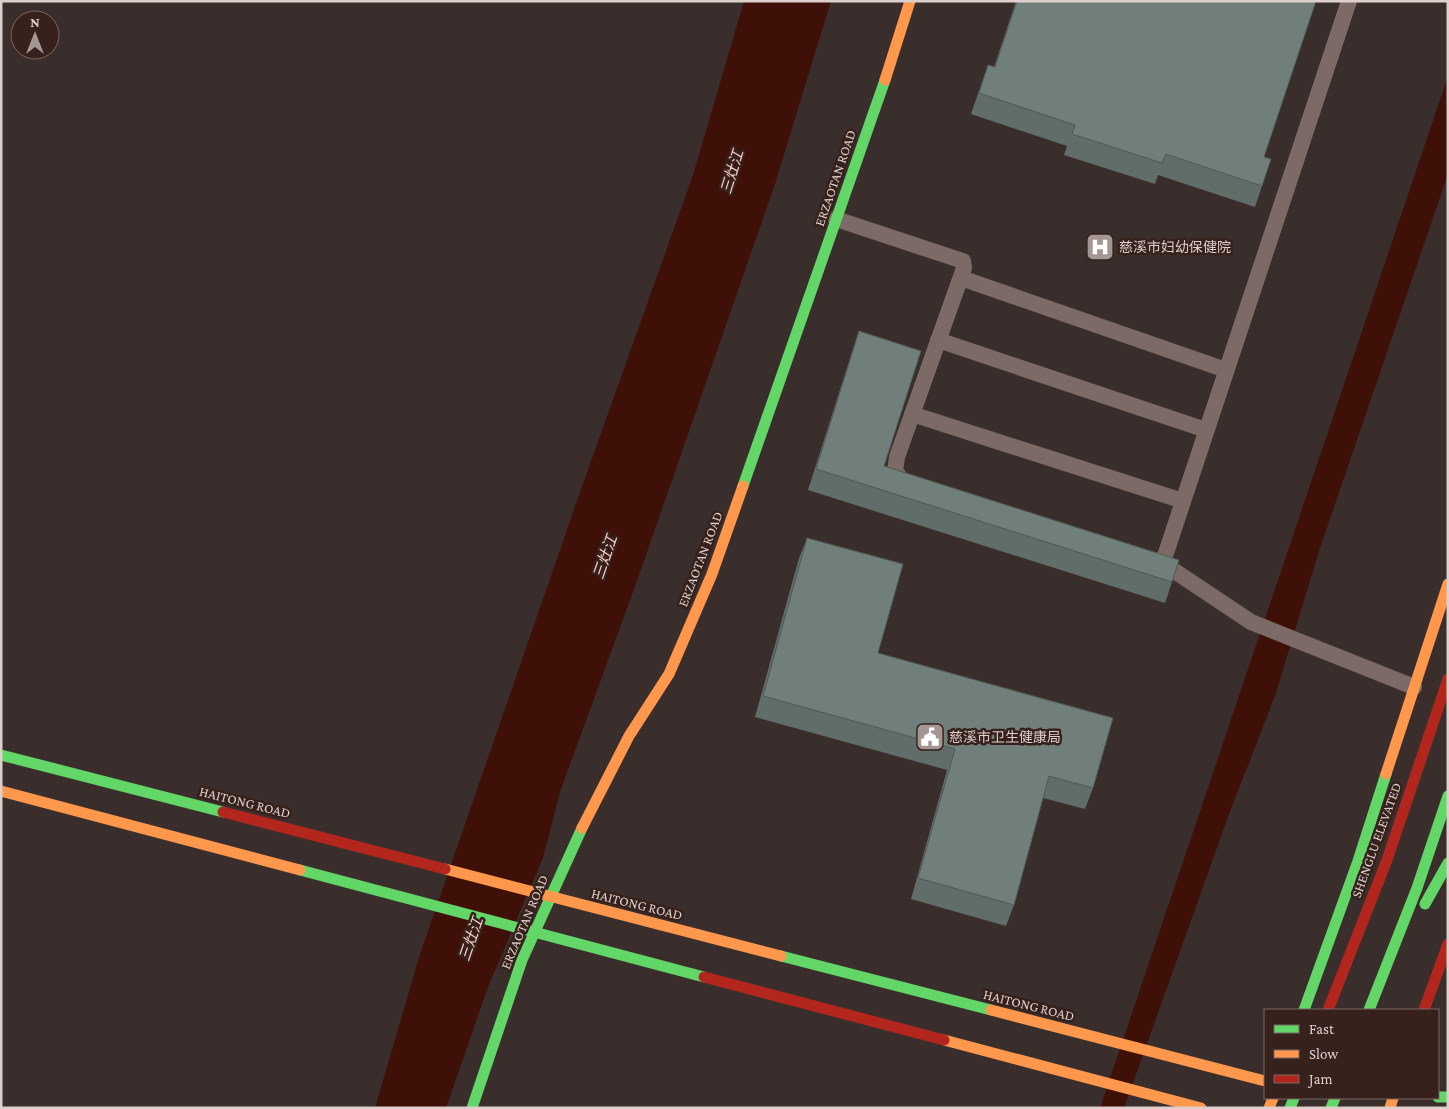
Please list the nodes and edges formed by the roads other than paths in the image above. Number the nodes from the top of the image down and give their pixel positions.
1 (910, 1) edge
2 (1349, 1) edge
3 (836, 219) junction
4 (961, 278) junction
5 (938, 340) junction
6 (1226, 370) junction
7 (912, 414) junction
8 (1206, 430) junction
9 (923, 488) edge
10 (1183, 501) junction
11 (1144, 556) edge
12 (1163, 562) junction
13 (1448, 584) edge
14 (1448, 679) edge
15 (1414, 686) junction
16 (1, 755) edge
17 (1, 791) edge
18 (1448, 796) edge
19 (1448, 863) edge
20 (1448, 944) edge
21 (1381, 982) junction
22 (1304, 1009) edge
23 (1328, 1009) edge
24 (1370, 1009) edge
25 (1424, 1009) edge
26 (1264, 1081) edge
27 (472, 1108) edge
28 (1201, 1108) edge

1 - 3 main road, ERZAOTAN ROAD
2 - 6 lane
3 - 4 lane
3 - 27 main road, ERZAOTAN ROAD
4 - 5 lane
4 - 6 lane
5 - 7 lane
5 - 8 lane
6 - 8 lane
7 - 9 lane
7 - 10 lane
8 - 10 lane
10 - 12 lane
11 - 12 lane
12 - 15 lane
13 - 15 main road
14 - 23 main road, SHENGLU ELEVATED
15 - 22 main road
16 - 26 main road, HAITONG ROAD
17 - 28 main road
18 - 21 main road
19 - 21 main road
20 - 25 main road
21 - 24 main road

